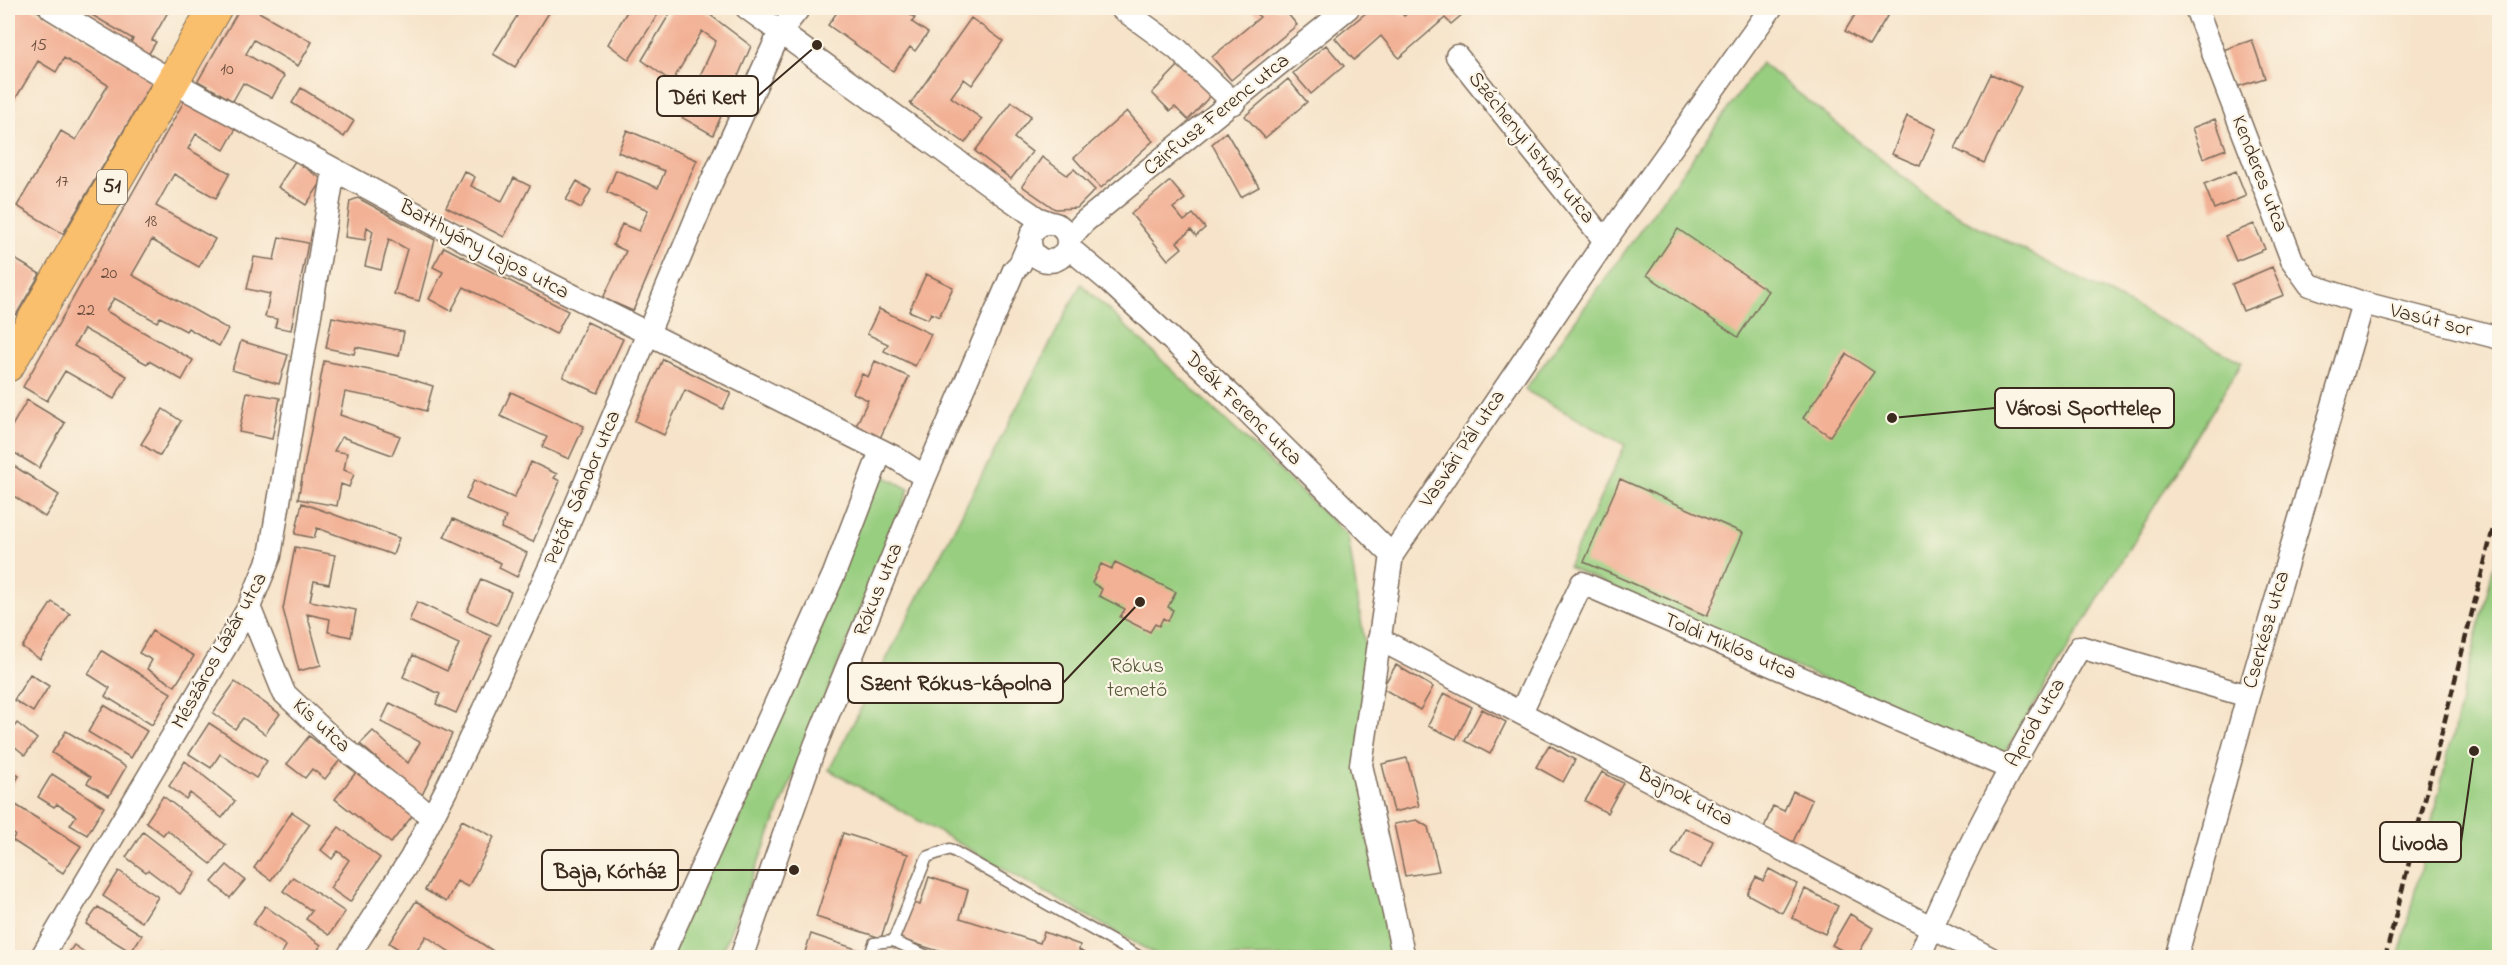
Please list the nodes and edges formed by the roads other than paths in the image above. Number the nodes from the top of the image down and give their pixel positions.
1 (51, 8) edge
2 (214, 8) edge
3 (747, 8) edge
4 (799, 8) edge
5 (1121, 8) edge
6 (1348, 8) edge
7 (1771, 8) edge
8 (2196, 8) edge
9 (780, 32) junction
10 (1457, 56) dead end
11 (172, 82) junction
12 (1234, 103) junction
13 (334, 170) junction
14 (997, 190) junction
15 (1030, 238) junction
16 (1605, 241) junction
17 (1058, 243) junction
18 (1020, 264) junction
19 (2363, 303) junction
20 (648, 335) junction
21 (2499, 338) edge
22 (8, 365) edge
23 (881, 451) junction
24 (925, 477) junction
25 (1392, 555) junction
26 (249, 606) junction
27 (1379, 639) junction
28 (2248, 696) junction
29 (1521, 712) junction
30 (2009, 768) junction
31 (432, 817) junction
32 (1931, 928) junction
33 (893, 941) junction
34 (41, 957) edge
35 (347, 957) edge
36 (661, 957) edge
37 (741, 957) edge
38 (869, 957) edge
39 (932, 957) edge
40 (1142, 957) edge
41 (1404, 957) edge
42 (1919, 957) edge
43 (1990, 957) edge
44 (2176, 957) edge

1 - 11 street, Batthyány Lajos utca
2 - 11 main road, 51
3 - 9 street
4 - 9 street, Petőfi Sándor utca
5 - 12 street
6 - 12 street, Czirfusz Ferenc utca
7 - 16 street, Vasvári Pál utca
8 - 19 street, Kenderes utca
9 - 14 street
9 - 20 street, Petőfi Sándor utca
10 - 16 street, Széchenyi István utca
11 - 13 street, Batthyány Lajos utca
11 - 22 main road, 51
12 - 17 street, Czirfusz Ferenc utca
13 - 20 street, Batthyány Lajos utca
13 - 26 street, Mészáros Lázár utca
14 - 15 street
14 - 17 street
15 - 17 street
15 - 17 street
15 - 18 street, Rókus utca
16 - 25 street, Vasvári Pál utca
17 - 18 street
17 - 25 street, Deák Ferenc utca
18 - 24 street, Rókus utca
19 - 21 street, Vasút sor
19 - 28 street, Cserkész utca
20 - 23 street, Batthyány Lajos utca
20 - 31 street, Petőfi Sándor utca
23 - 24 street, Batthyány Lajos utca
23 - 36 street
24 - 37 street, Rókus utca
25 - 27 street, Vasvári Pál utca
26 - 31 street, Kis utca
26 - 34 street, Mészáros Lázár utca
27 - 29 street, Bajnok utca
27 - 41 street, Vasvári Pál utca
28 - 30 street, Apród utca
28 - 44 street, Cserkész utca
29 - 30 street, Toldi Miklós utca
29 - 32 street, Bajnok utca
30 - 32 street, Apród utca
31 - 35 street, Petőfi Sándor utca
32 - 42 street, Apród utca
32 - 43 street, Bajnok utca
33 - 38 lane
33 - 39 lane
33 - 40 lane

